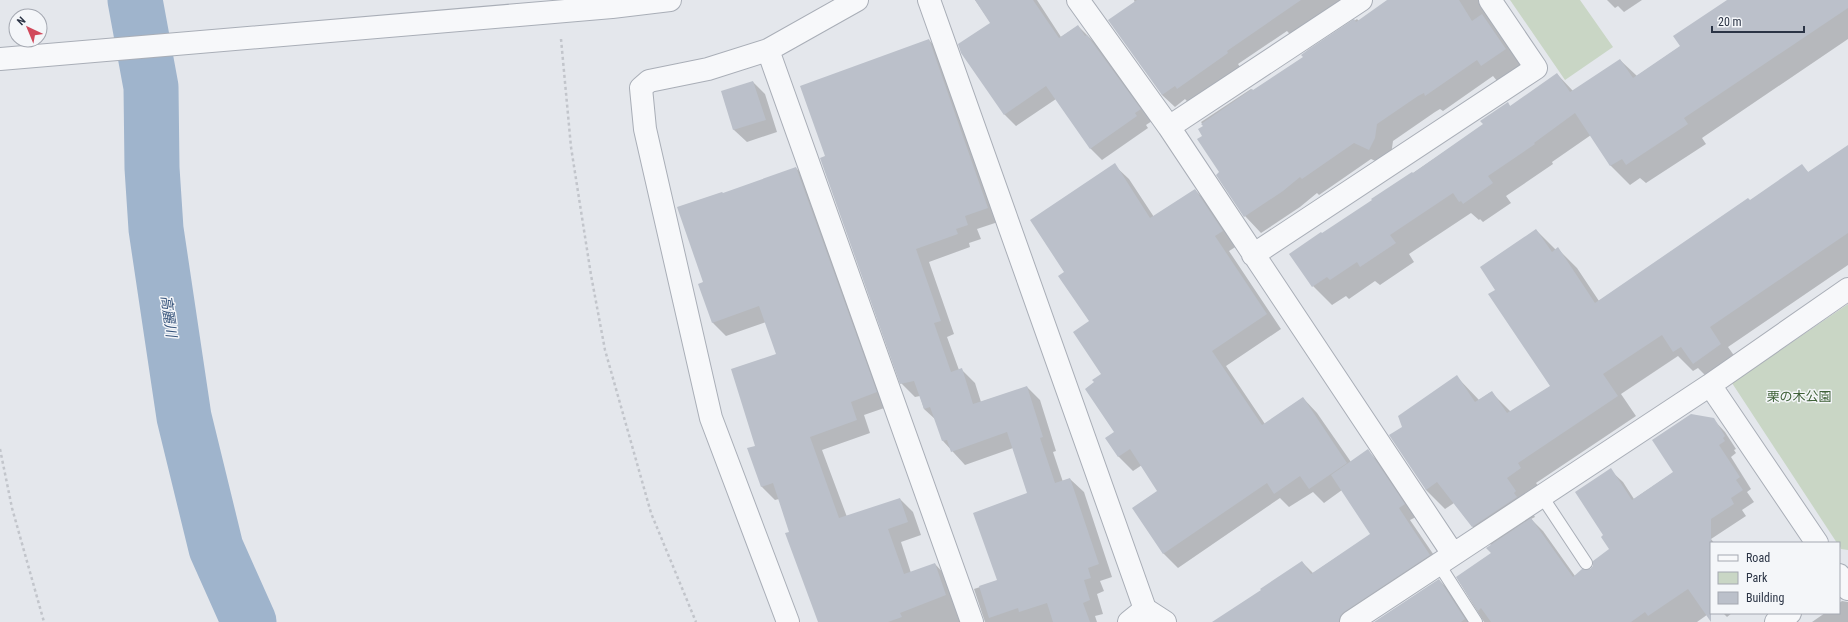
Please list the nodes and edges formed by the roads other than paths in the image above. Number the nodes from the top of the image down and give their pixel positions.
1 (670, 0) edge
2 (857, 0) edge
3 (929, 0) edge
4 (1361, 0) edge
5 (1490, 0) edge
6 (1084, 2) edge
7 (768, 50) junction
8 (0, 60) edge
9 (1169, 127) junction
10 (1253, 255) junction
11 (1848, 289) edge
12 (1710, 385) junction
13 (1542, 496) junction
14 (1816, 542) edge
15 (1446, 558) junction
16 (1586, 563) dead end
17 (1788, 614) edge
18 (1137, 616) edge
19 (788, 622) edge
20 (972, 622) edge
21 (1165, 622) edge
22 (1351, 622) edge
23 (1476, 622) edge
24 (1776, 622) edge

1 - 8 street
2 - 7 street
3 - 18 street
4 - 9 street
5 - 10 street
6 - 9 street
7 - 19 street
7 - 20 street
9 - 10 street
10 - 15 street
11 - 12 street
12 - 13 street
12 - 14 street
13 - 15 street
13 - 16 lane
15 - 22 street
15 - 23 lane
17 - 24 street
18 - 21 street

